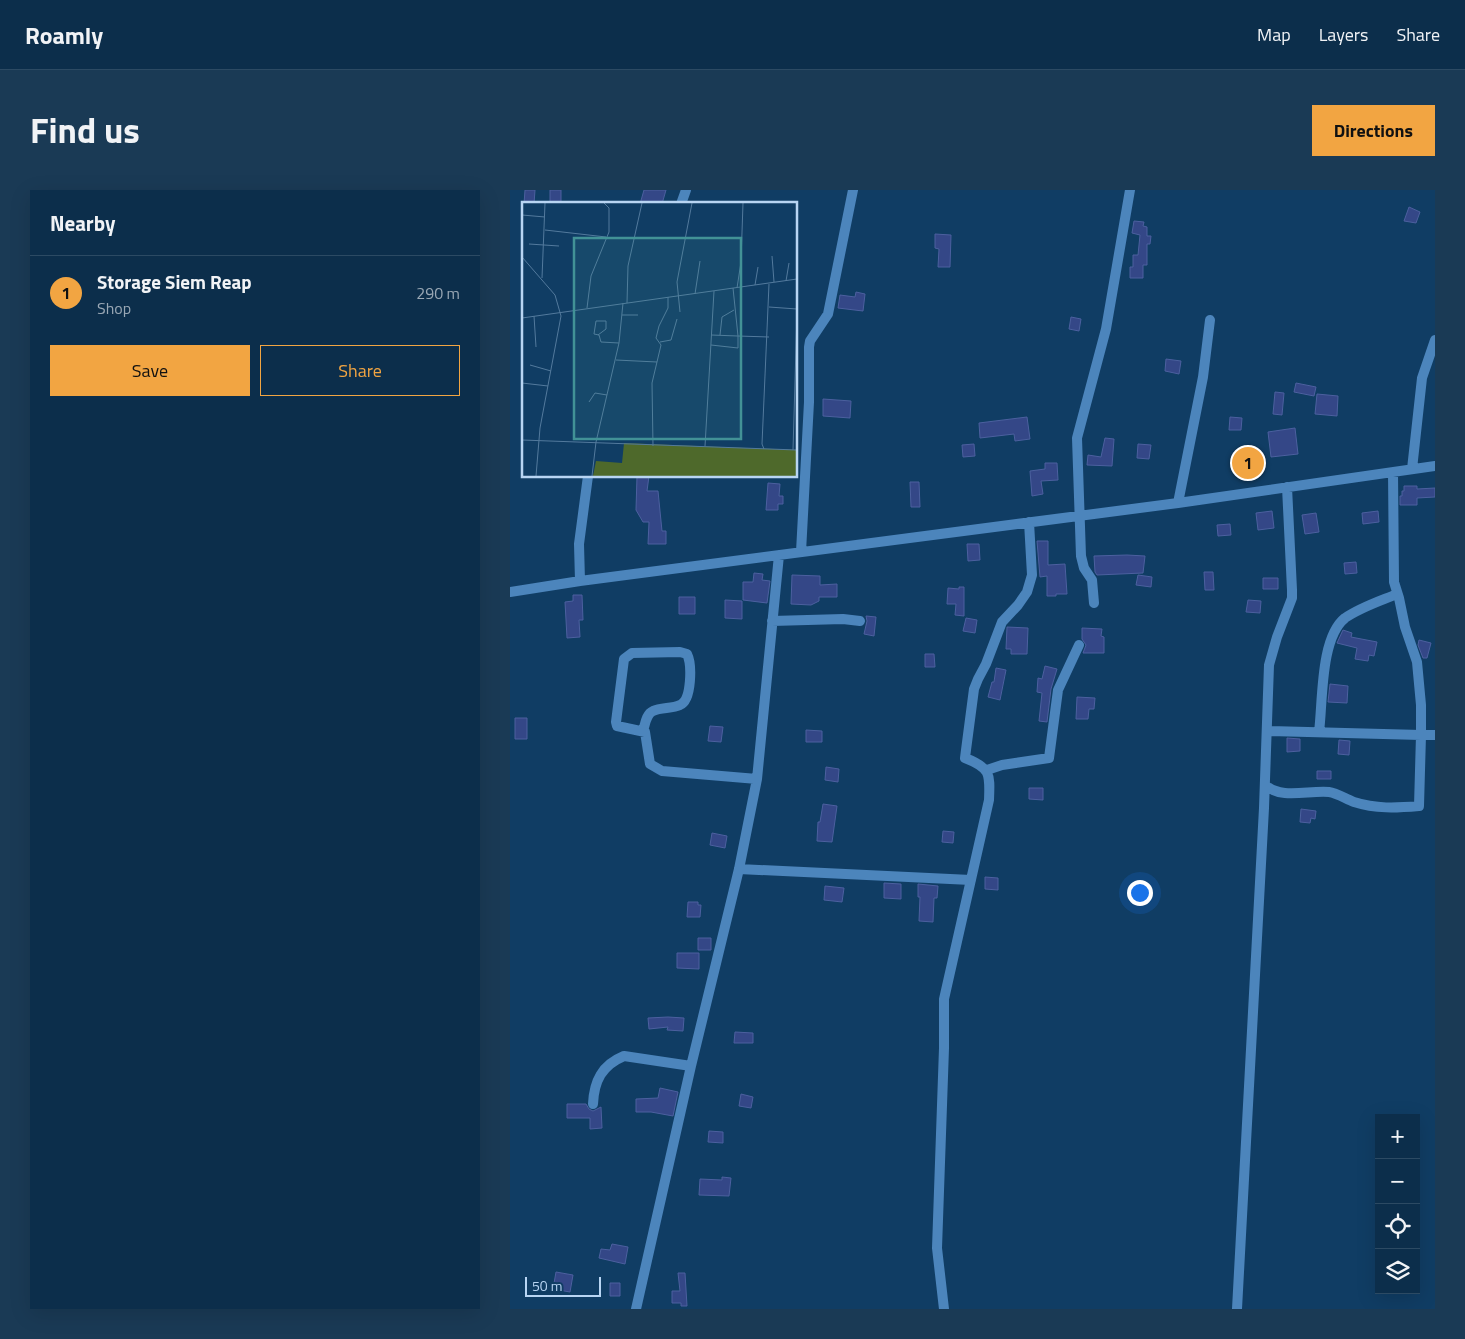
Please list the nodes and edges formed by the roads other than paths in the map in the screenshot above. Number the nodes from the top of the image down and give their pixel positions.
1 (686, 190) edge
2 (853, 190) edge
3 (1130, 190) edge
4 (682, 202) edge
5 (1210, 320) dead end
6 (1435, 340) edge
7 (1435, 466) edge
8 (1412, 469) junction
9 (1393, 472) junction
10 (588, 478) edge
11 (1287, 487) junction
12 (1178, 503) junction
13 (1079, 515) junction
14 (1029, 522) junction
15 (801, 552) junction
16 (779, 555) junction
17 (580, 581) junction
18 (510, 592) edge
19 (1397, 594) junction
20 (1094, 603) dead end
21 (772, 621) junction
22 (860, 621) dead end
23 (1079, 645) dead end
24 (643, 731) junction
25 (1267, 731) junction
26 (1319, 732) junction
27 (1421, 735) junction
28 (1435, 735) edge
29 (987, 770) junction
30 (757, 779) junction
31 (1265, 785) junction
32 (739, 869) junction
33 (971, 880) junction
34 (691, 1066) junction
35 (593, 1104) dead end
36 (636, 1309) edge
37 (944, 1309) edge
38 (1237, 1309) edge

1 - 4 street
2 - 15 street
3 - 13 street
5 - 12 street
6 - 8 street
7 - 8 street
8 - 9 street
9 - 11 street
9 - 19 street
10 - 17 street
11 - 12 street
11 - 25 street
12 - 13 street
13 - 14 street
13 - 20 street
14 - 15 street
14 - 29 street
15 - 16 street
16 - 17 street
16 - 21 street
17 - 18 street
19 - 26 street
19 - 27 street
21 - 22 street
21 - 30 street
23 - 29 street
24 - 24 street
24 - 30 street
25 - 26 street
25 - 31 street
26 - 27 street
27 - 28 street
27 - 31 street
29 - 33 street
30 - 32 street
31 - 38 street
32 - 33 street
32 - 34 street
33 - 37 street
34 - 35 street
34 - 36 street

